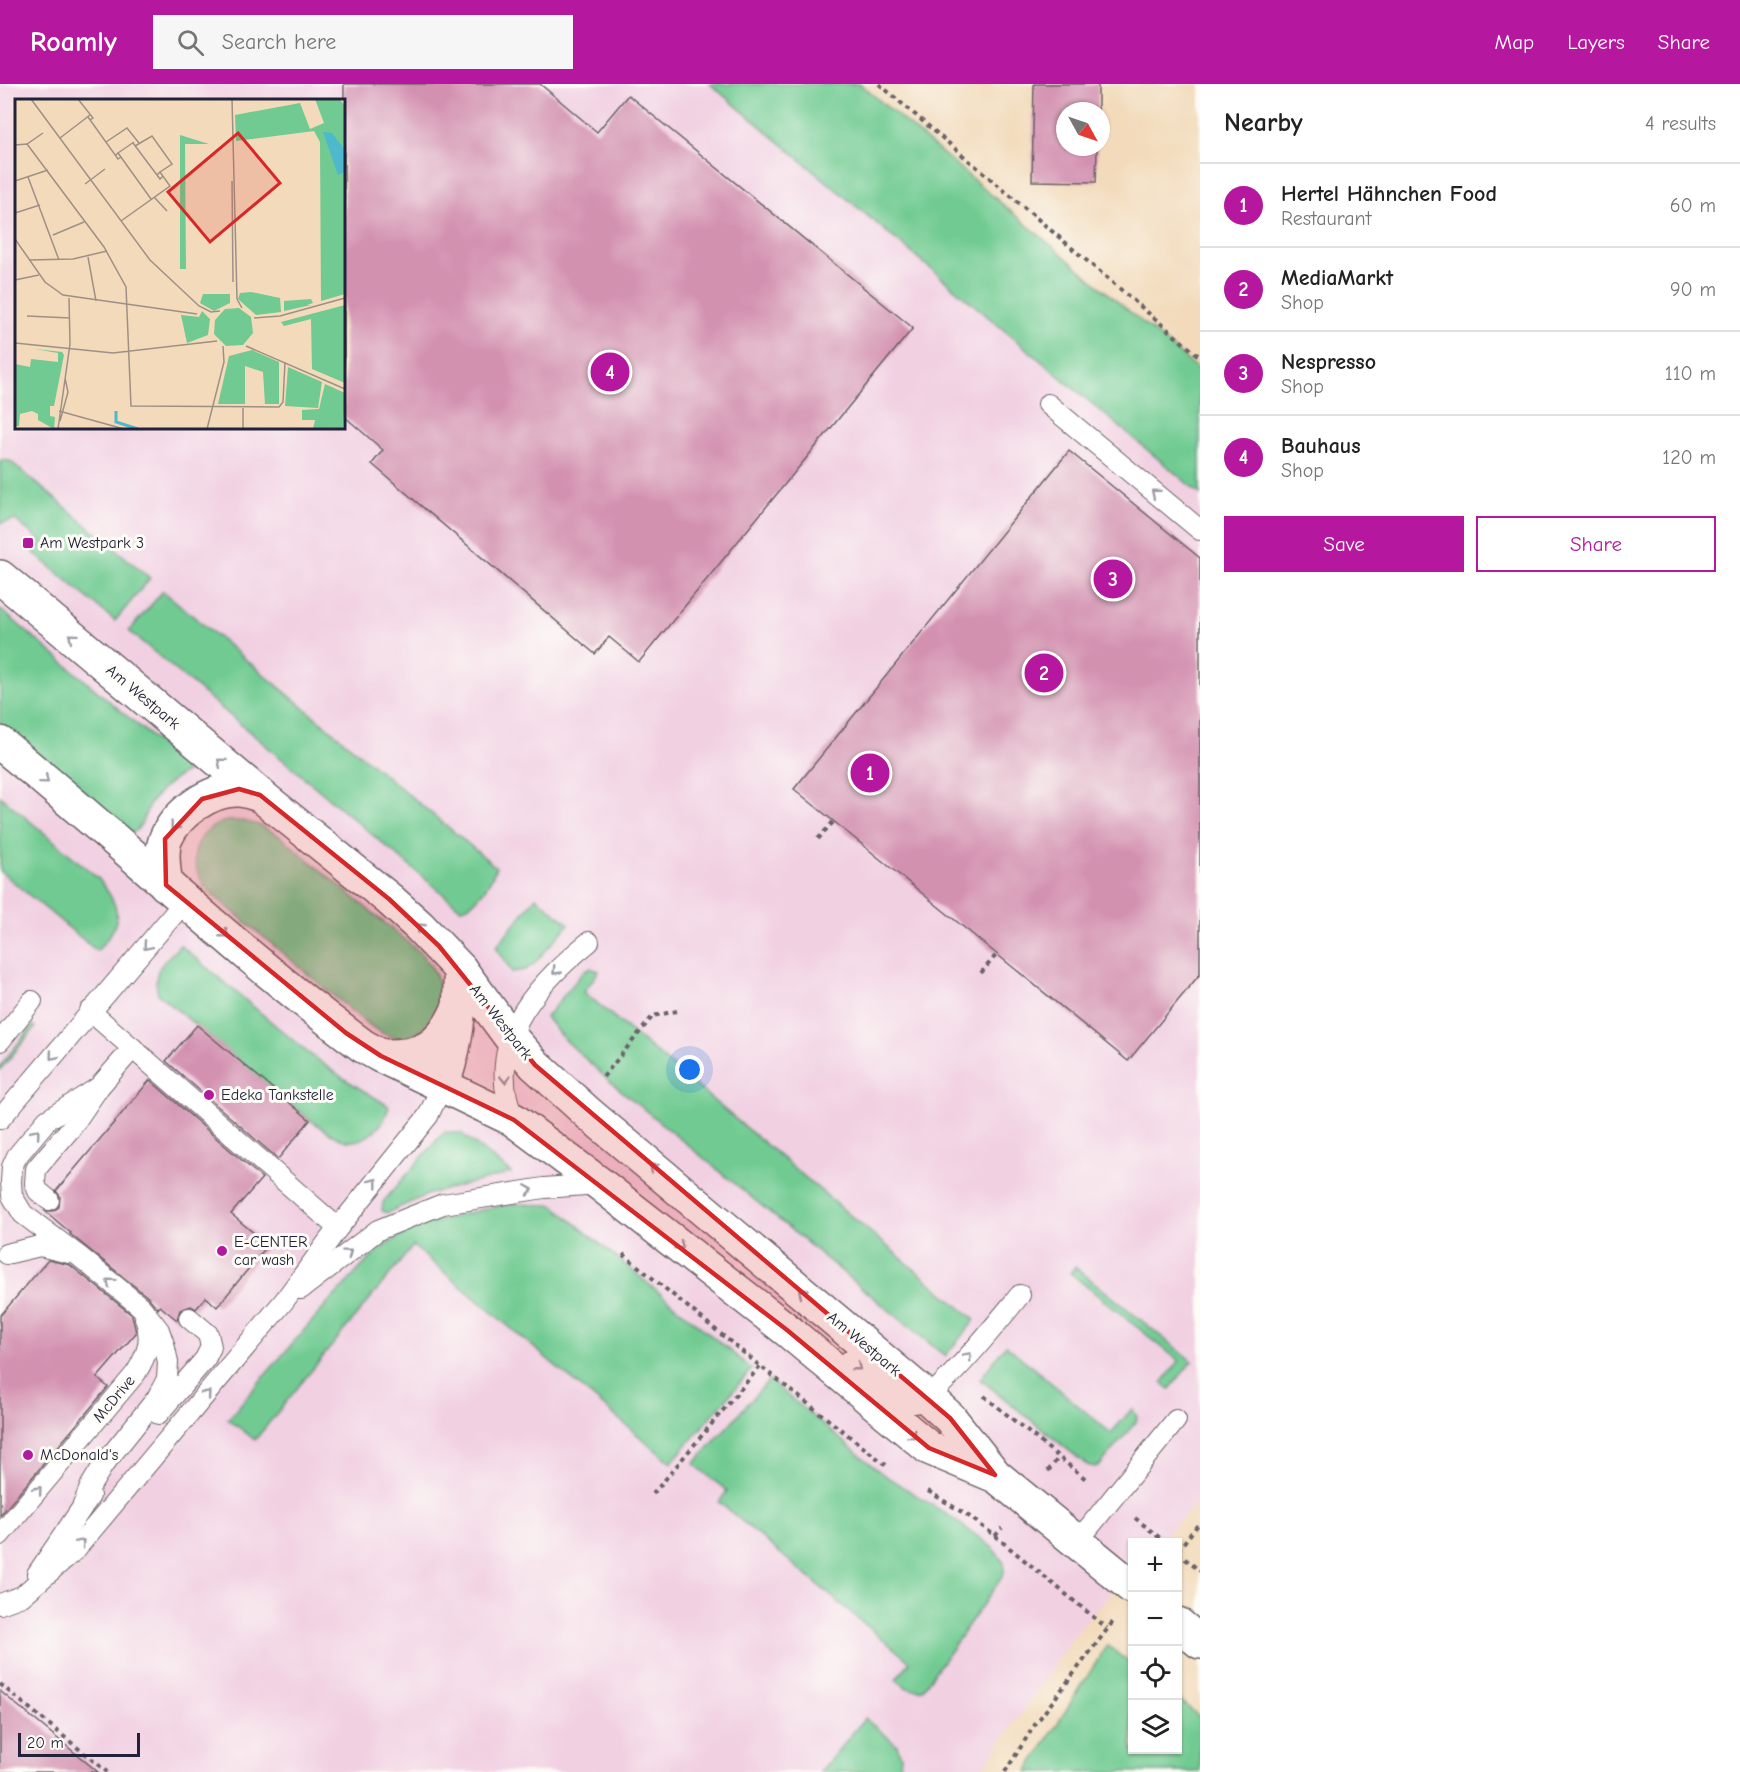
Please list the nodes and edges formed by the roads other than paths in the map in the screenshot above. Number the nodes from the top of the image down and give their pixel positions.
1 (1048, 404) dead end
2 (1200, 530) edge
3 (0, 577) edge
4 (0, 743) edge
5 (260, 795) junction
6 (175, 893) junction
7 (589, 942) dead end
8 (469, 1000) junction
9 (32, 1001) dead end
10 (526, 1004) junction
11 (90, 1011) junction
12 (511, 1038) junction
13 (0, 1041) edge
14 (133, 1048) junction
15 (381, 1056) junction
16 (442, 1086) junction
17 (99, 1087) junction
18 (0, 1119) edge
19 (514, 1120) junction
20 (600, 1184) junction
21 (0, 1200) edge
22 (49, 1200) dead end
23 (23, 1214) junction
24 (338, 1228) junction
25 (6, 1254) dead end
26 (80, 1257) junction
27 (1020, 1295) dead end
28 (285, 1301) junction
29 (141, 1307) junction
30 (189, 1318) dead end
31 (787, 1330) junction
32 (927, 1397) junction
33 (1176, 1420) dead end
34 (995, 1475) junction
35 (83, 1505) junction
36 (0, 1535) edge
37 (1078, 1541) junction
38 (22, 1596) junction
39 (1126, 1600) edge
40 (0, 1604) edge
41 (1182, 1627) edge
42 (1200, 1642) edge

2 -> 1 lane
5 -> 3 main road, Am Westpark
4 -> 6 main road, Am Westpark
5 -> 6 main road
8 -> 5 main road, Am Westpark
6 -> 11 lane
6 -> 15 main road, Am Westpark
7 -> 10 lane
8 - 10 lane
8 - 12 main road, Am Westpark
8 - 15 main road
8 - 16 main road
9 - 13 lane
10 - 12 lane
11 - 14 lane
11 -> 18 lane
12 -> 19 lane
32 -> 12 main road, Am Westpark
14 - 17 lane
14 - 24 lane
15 - 16 main road, Am Westpark
16 - 19 main road, Am Westpark
24 -> 16 lane
17 - 22 lane
23 -> 17 lane
19 - 20 main road, Am Westpark
28 -> 20 lane
20 -> 31 main road, Am Westpark
21 - 23 lane
23 - 26 lane
24 - 28 lane
25 - 26 lane
29 -> 26 lane
32 -> 27 lane
38 -> 28 lane
29 - 35 lane
36 -> 29 lane, McDrive
30 - 35 lane
31 -> 32 lane
31 -> 34 main road, Am Westpark
32 - 34 main road, Am Westpark
33 - 37 lane
34 - 37 main road, Am Westpark
35 - 38 lane
37 - 39 main road, Am Westpark
38 - 40 lane
41 - 42 main road

